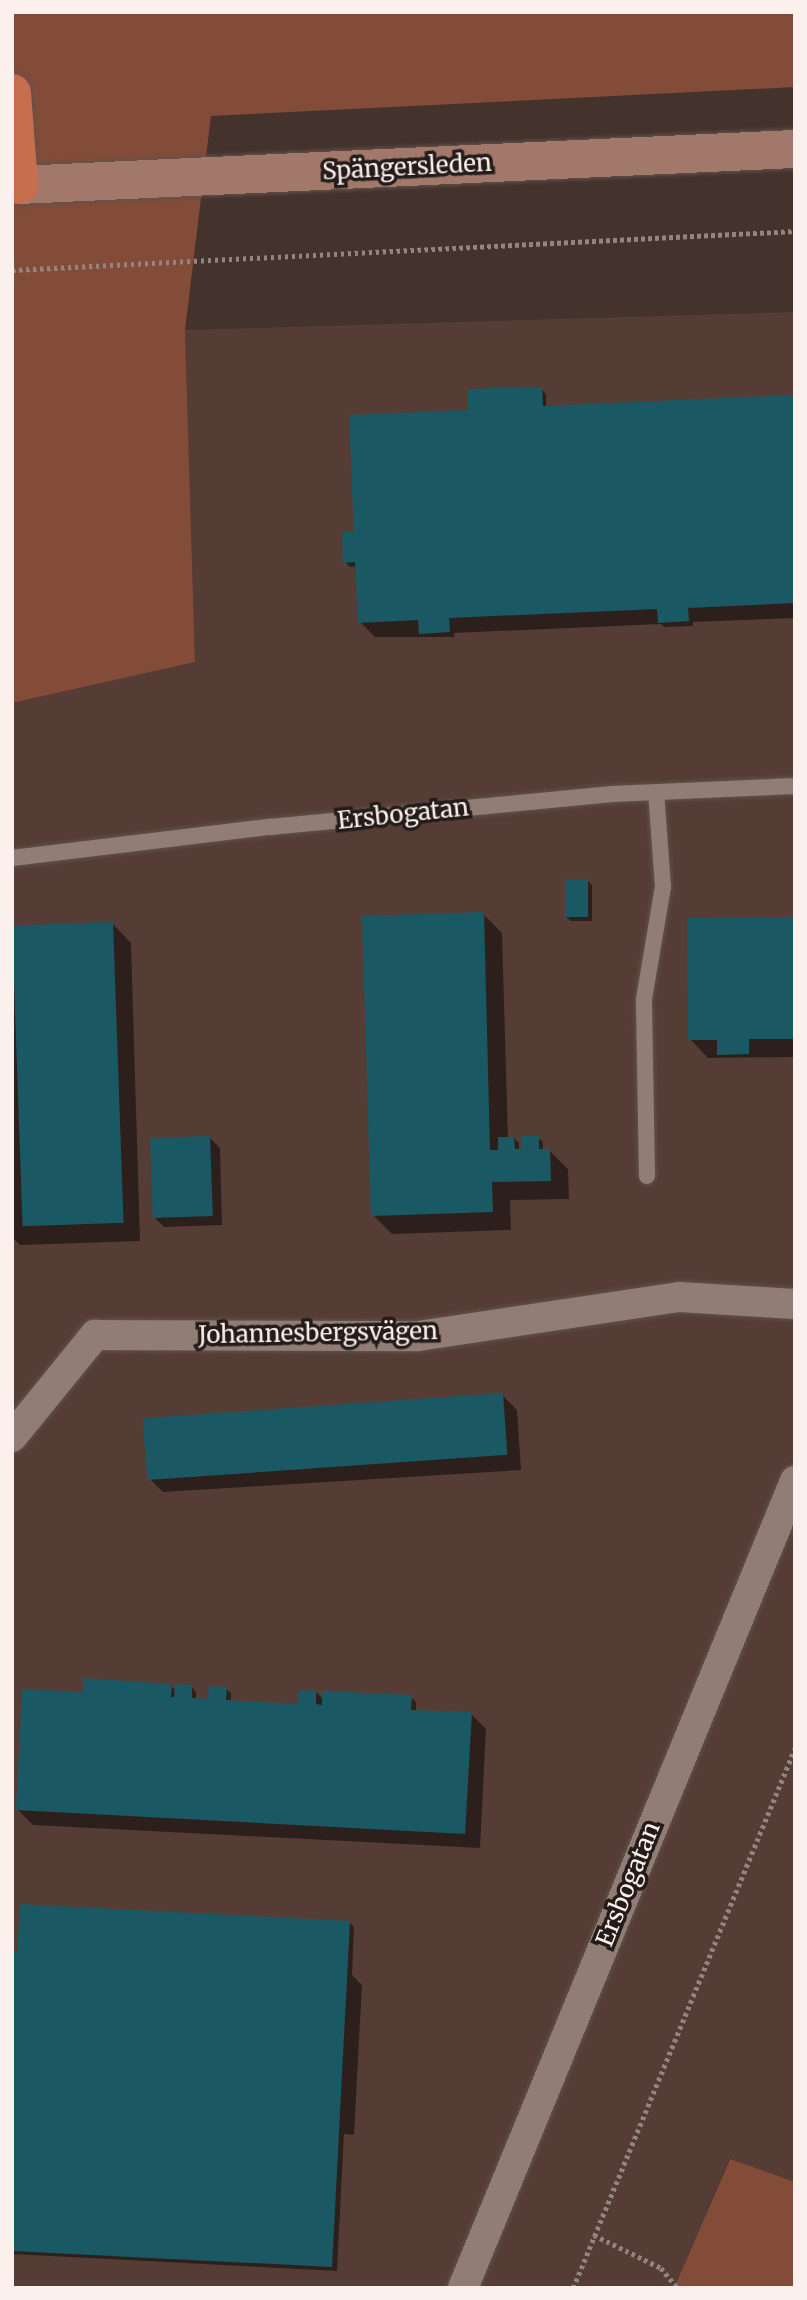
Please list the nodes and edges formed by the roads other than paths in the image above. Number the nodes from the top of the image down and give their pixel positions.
1 (12, 93) edge
2 (795, 149) edge
3 (19, 185) joint
4 (795, 786) edge
5 (656, 792) junction
6 (12, 858) edge
7 (647, 1176) dead end
8 (795, 1304) edge
9 (12, 1437) edge
10 (795, 1481) edge
11 (463, 2288) edge

1 - 3 highway
2 - 3 main road, Spängersleden
4 - 5 lane, Ersbogatan
5 - 6 lane, Ersbogatan
5 - 7 lane
8 - 9 street, Johannesbergsvägen
10 - 11 street, Ersbogatan

